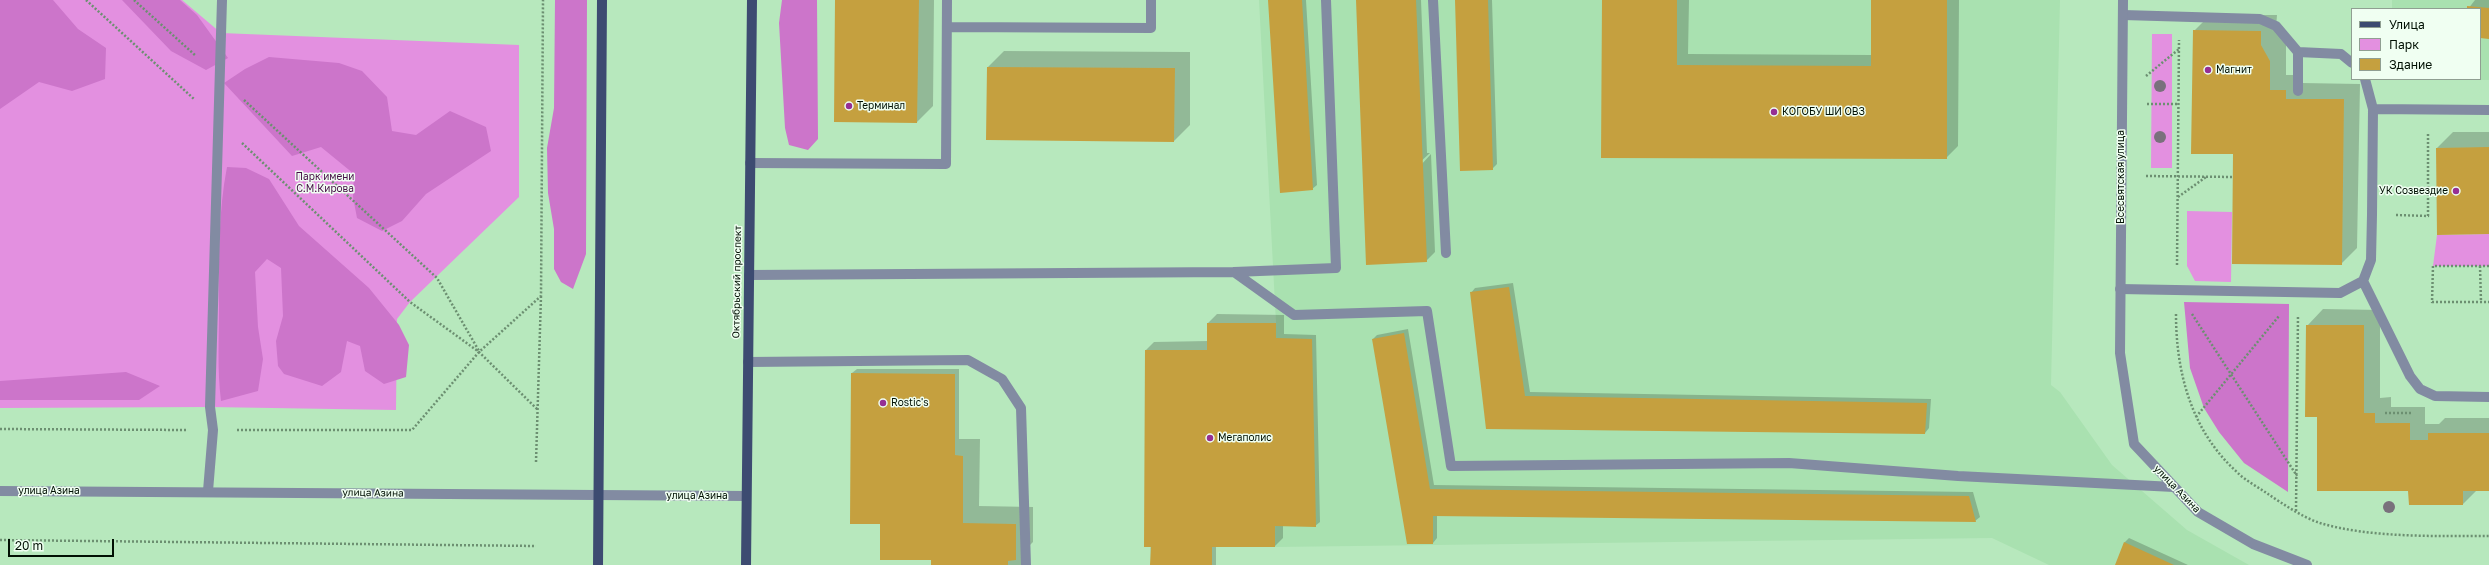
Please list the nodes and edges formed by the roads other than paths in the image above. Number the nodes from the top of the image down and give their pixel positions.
1 (222, 0) edge
2 (602, 0) edge
3 (752, 0) edge
4 (947, 0) edge
5 (1151, 0) edge
6 (1326, 0) edge
7 (1433, 0) edge
8 (2123, 0) edge
9 (2123, 15) junction
10 (947, 27) junction
11 (2298, 52) junction
12 (2351, 62) edge
13 (2365, 80) edge
14 (2298, 91) dead end
15 (2372, 109) junction
16 (2489, 110) edge
17 (750, 163) junction
18 (1446, 253) dead end
19 (1234, 272) junction
20 (749, 275) junction
21 (2363, 281) junction
22 (2120, 289) junction
23 (2120, 353) joint
24 (748, 362) junction
25 (2489, 396) edge
26 (2174, 487) junction
27 (0, 491) edge
28 (208, 491) junction
29 (599, 495) junction
30 (746, 496) junction
31 (598, 565) edge
32 (746, 565) edge
33 (1026, 565) edge
34 (2307, 565) edge

1 - 28 street
2 - 29 main road
3 - 17 main road, Октябрьский проспект
4 - 10 street
5 - 10 street
6 - 19 street
7 - 18 street
8 - 9 street, Всесвятская улица
9 - 11 street
9 - 22 street, Всесвятская улица
10 - 17 street
11 - 12 street
11 - 14 street
13 - 15 street
15 - 16 street
15 - 21 street
17 - 20 main road, Октябрьский проспект
19 - 20 street
19 - 26 street
20 - 24 main road, Октябрьский проспект
21 - 22 street
21 - 25 street
22 - 23 street, Всесвятская улица
23 - 26 street, улица Азина
24 - 30 main road, Октябрьский проспект
24 - 33 street
26 - 34 street, улица Азина
27 - 28 street, улица Азина
28 - 29 street, улица Азина
29 - 30 street, улица Азина
29 - 31 main road
30 - 32 main road, Октябрьский проспект

